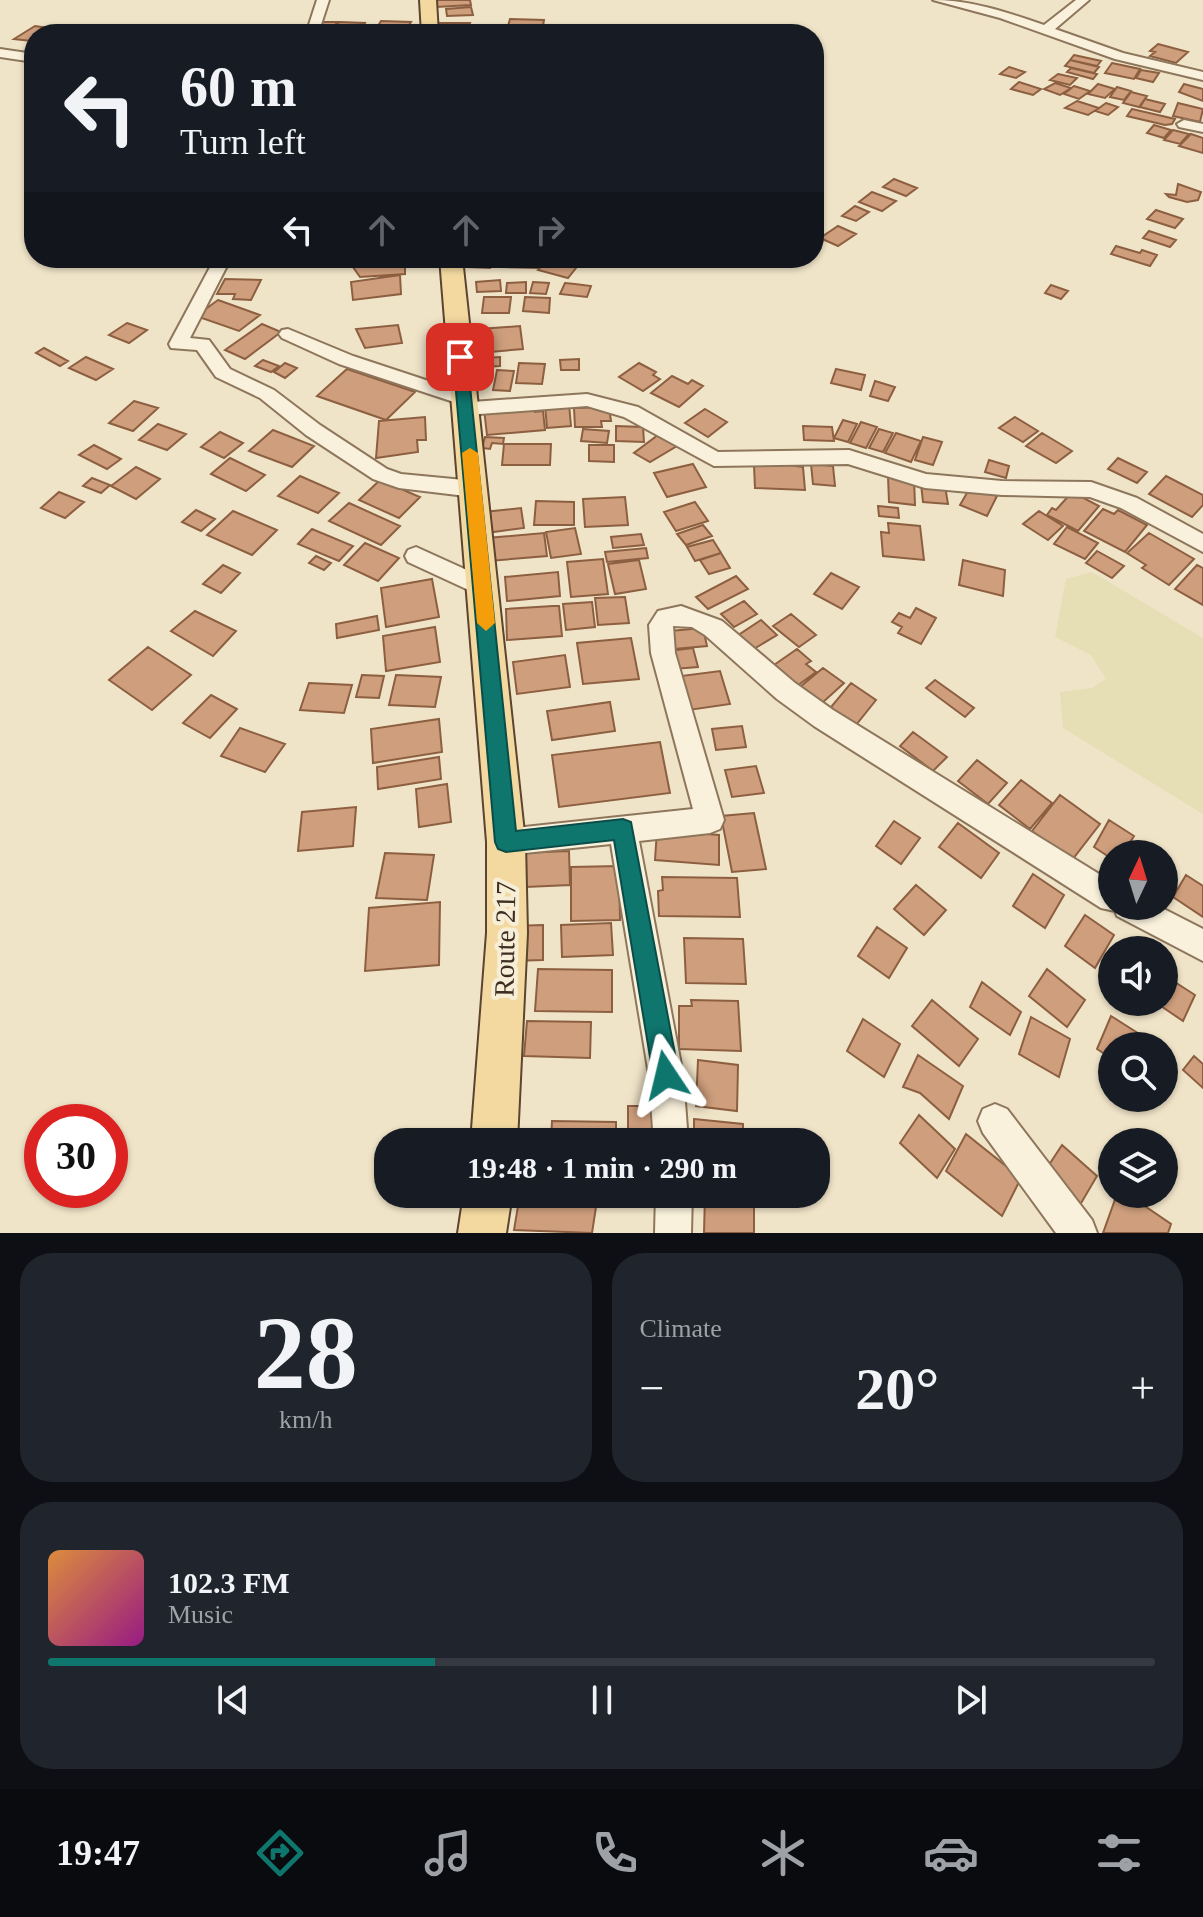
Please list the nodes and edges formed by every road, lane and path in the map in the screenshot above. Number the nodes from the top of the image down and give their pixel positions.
1 (323, 0) edge
2 (428, 0) edge
3 (939, 0) edge
4 (1083, 0) edge
5 (979, 4) edge
6 (315, 24) edge
7 (429, 24) edge
8 (1046, 30) junction
9 (0, 53) edge
10 (24, 57) edge
11 (1203, 76) edge
12 (1184, 124) dead end
13 (1203, 128) edge
14 (218, 268) edge
15 (452, 268) edge
16 (288, 334) dead end
17 (465, 404) junction
18 (474, 489) junction
19 (1203, 544) edge
20 (416, 556) dead end
21 (483, 587) junction
22 (623, 829) junction
23 (506, 842) junction
24 (1098, 890) edge
25 (1154, 920) edge
26 (1203, 946) edge
27 (995, 1121) dead end
28 (495, 1128) edge
29 (670, 1128) edge
30 (486, 1208) edge
31 (674, 1208) edge
32 (482, 1233) edge
33 (673, 1233) edge
34 (1079, 1233) edge

1 - 6 street
2 - 7 main road
3 - 5 street
4 - 8 street
5 - 8 street
8 - 11 street
9 - 10 street
12 - 13 street
14 - 18 street
15 - 17 main road, Route 217
16 - 17 street
17 - 18 main road, Route 217
17 - 19 street
18 - 21 main road, Route 217
20 - 21 street
21 - 23 main road, Route 217
22 - 23 street
22 - 24 street
22 - 29 street
23 - 28 main road, Route 217
25 - 26 street
27 - 34 street
30 - 32 main road
31 - 33 street

